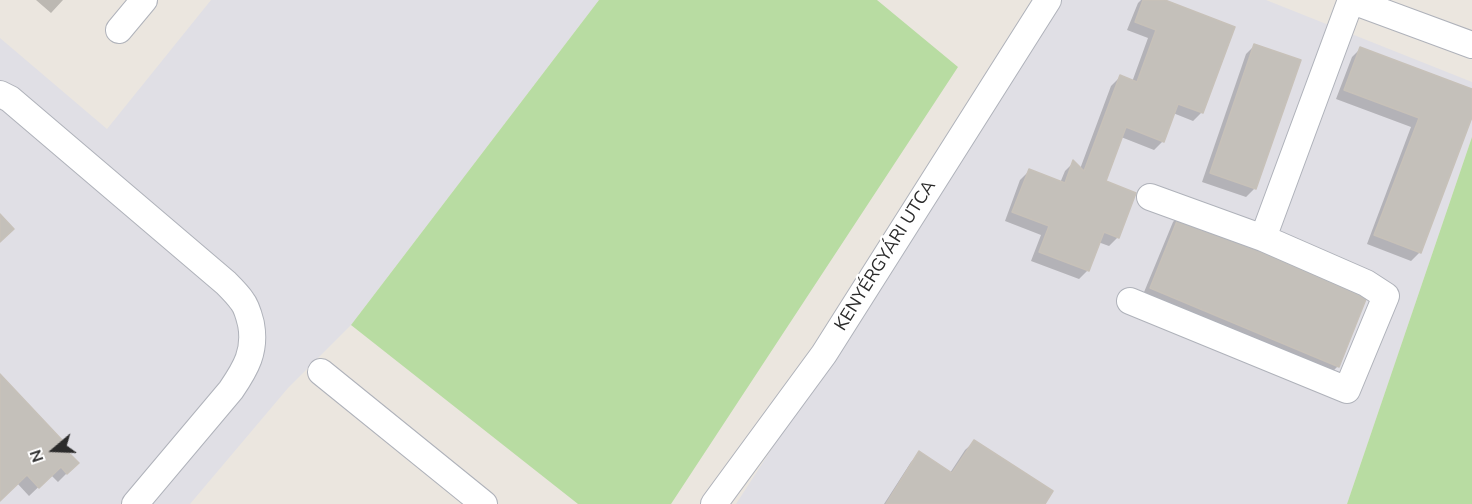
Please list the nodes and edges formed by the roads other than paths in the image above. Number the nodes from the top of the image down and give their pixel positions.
1 (144, 0) edge
2 (1048, 0) edge
3 (1351, 0) edge
4 (119, 30) dead end
5 (1472, 45) edge
6 (0, 94) edge
7 (1150, 197) dead end
8 (1263, 238) junction
9 (1130, 301) dead end
10 (321, 372) dead end
11 (135, 504) edge
12 (484, 504) edge
13 (714, 504) edge

1 - 4 street
2 - 13 street, KENYÉRGYÁRI UTCA
3 - 5 street
3 - 8 street
6 - 11 street
7 - 8 street
8 - 9 street
10 - 12 street

